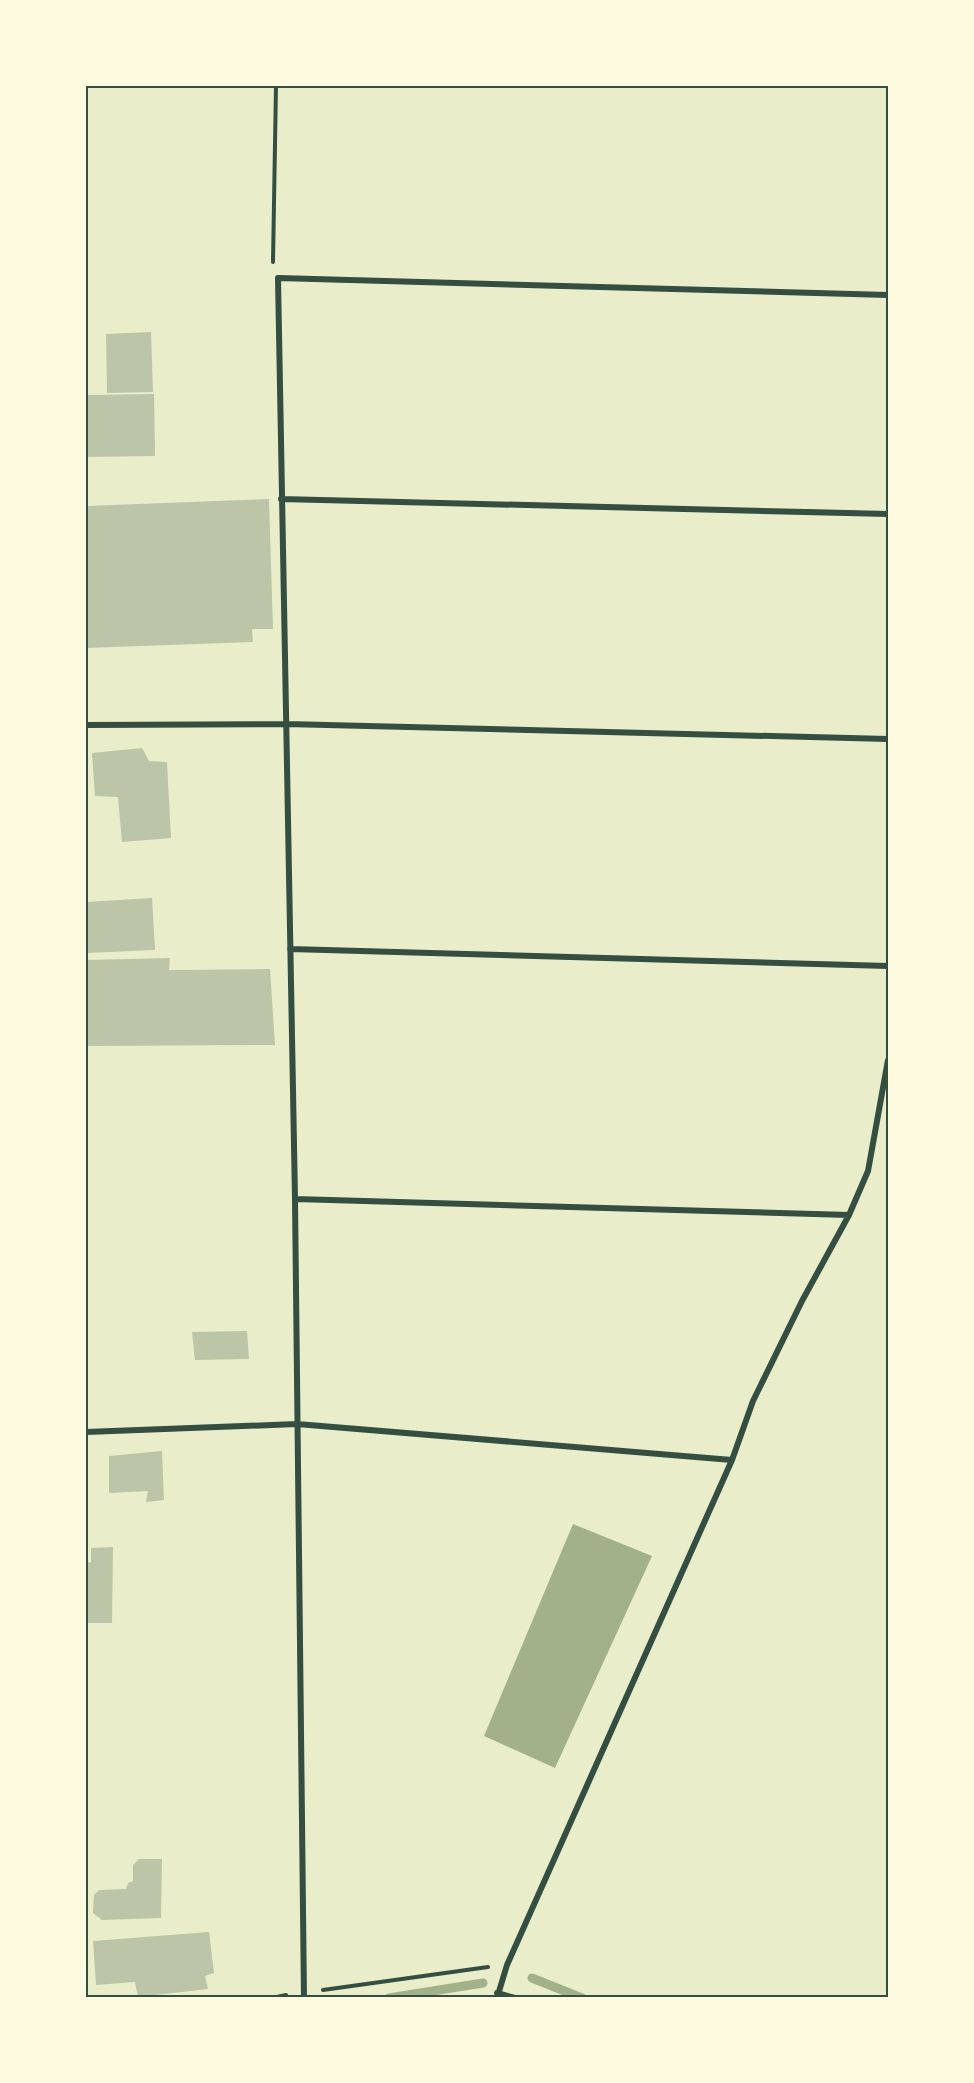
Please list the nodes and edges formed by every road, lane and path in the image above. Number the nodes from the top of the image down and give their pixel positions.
1 (276, 86) edge
2 (278, 278) junction
3 (888, 295) edge
4 (281, 499) junction
5 (888, 514) edge
6 (286, 724) junction
7 (86, 725) edge
8 (888, 739) edge
9 (290, 949) junction
10 (888, 966) edge
11 (888, 1060) edge
12 (885, 1105) edge
13 (295, 1199) junction
14 (849, 1215) junction
15 (297, 1424) junction
16 (86, 1432) edge
17 (732, 1460) junction
18 (507, 1965) junction
19 (304, 1995) edge
20 (497, 1995) edge
21 (515, 1998) edge

1 - 2 path
2 - 3 street
2 - 4 street
4 - 5 street
4 - 6 street
6 - 7 street
6 - 8 street
6 - 9 street
9 - 10 street
9 - 13 street
11 - 12 street
12 - 14 street
13 - 14 street
13 - 15 street
14 - 17 street
15 - 16 street
15 - 17 street
15 - 19 street
17 - 18 street
18 - 19 path
18 - 20 street
20 - 21 street

